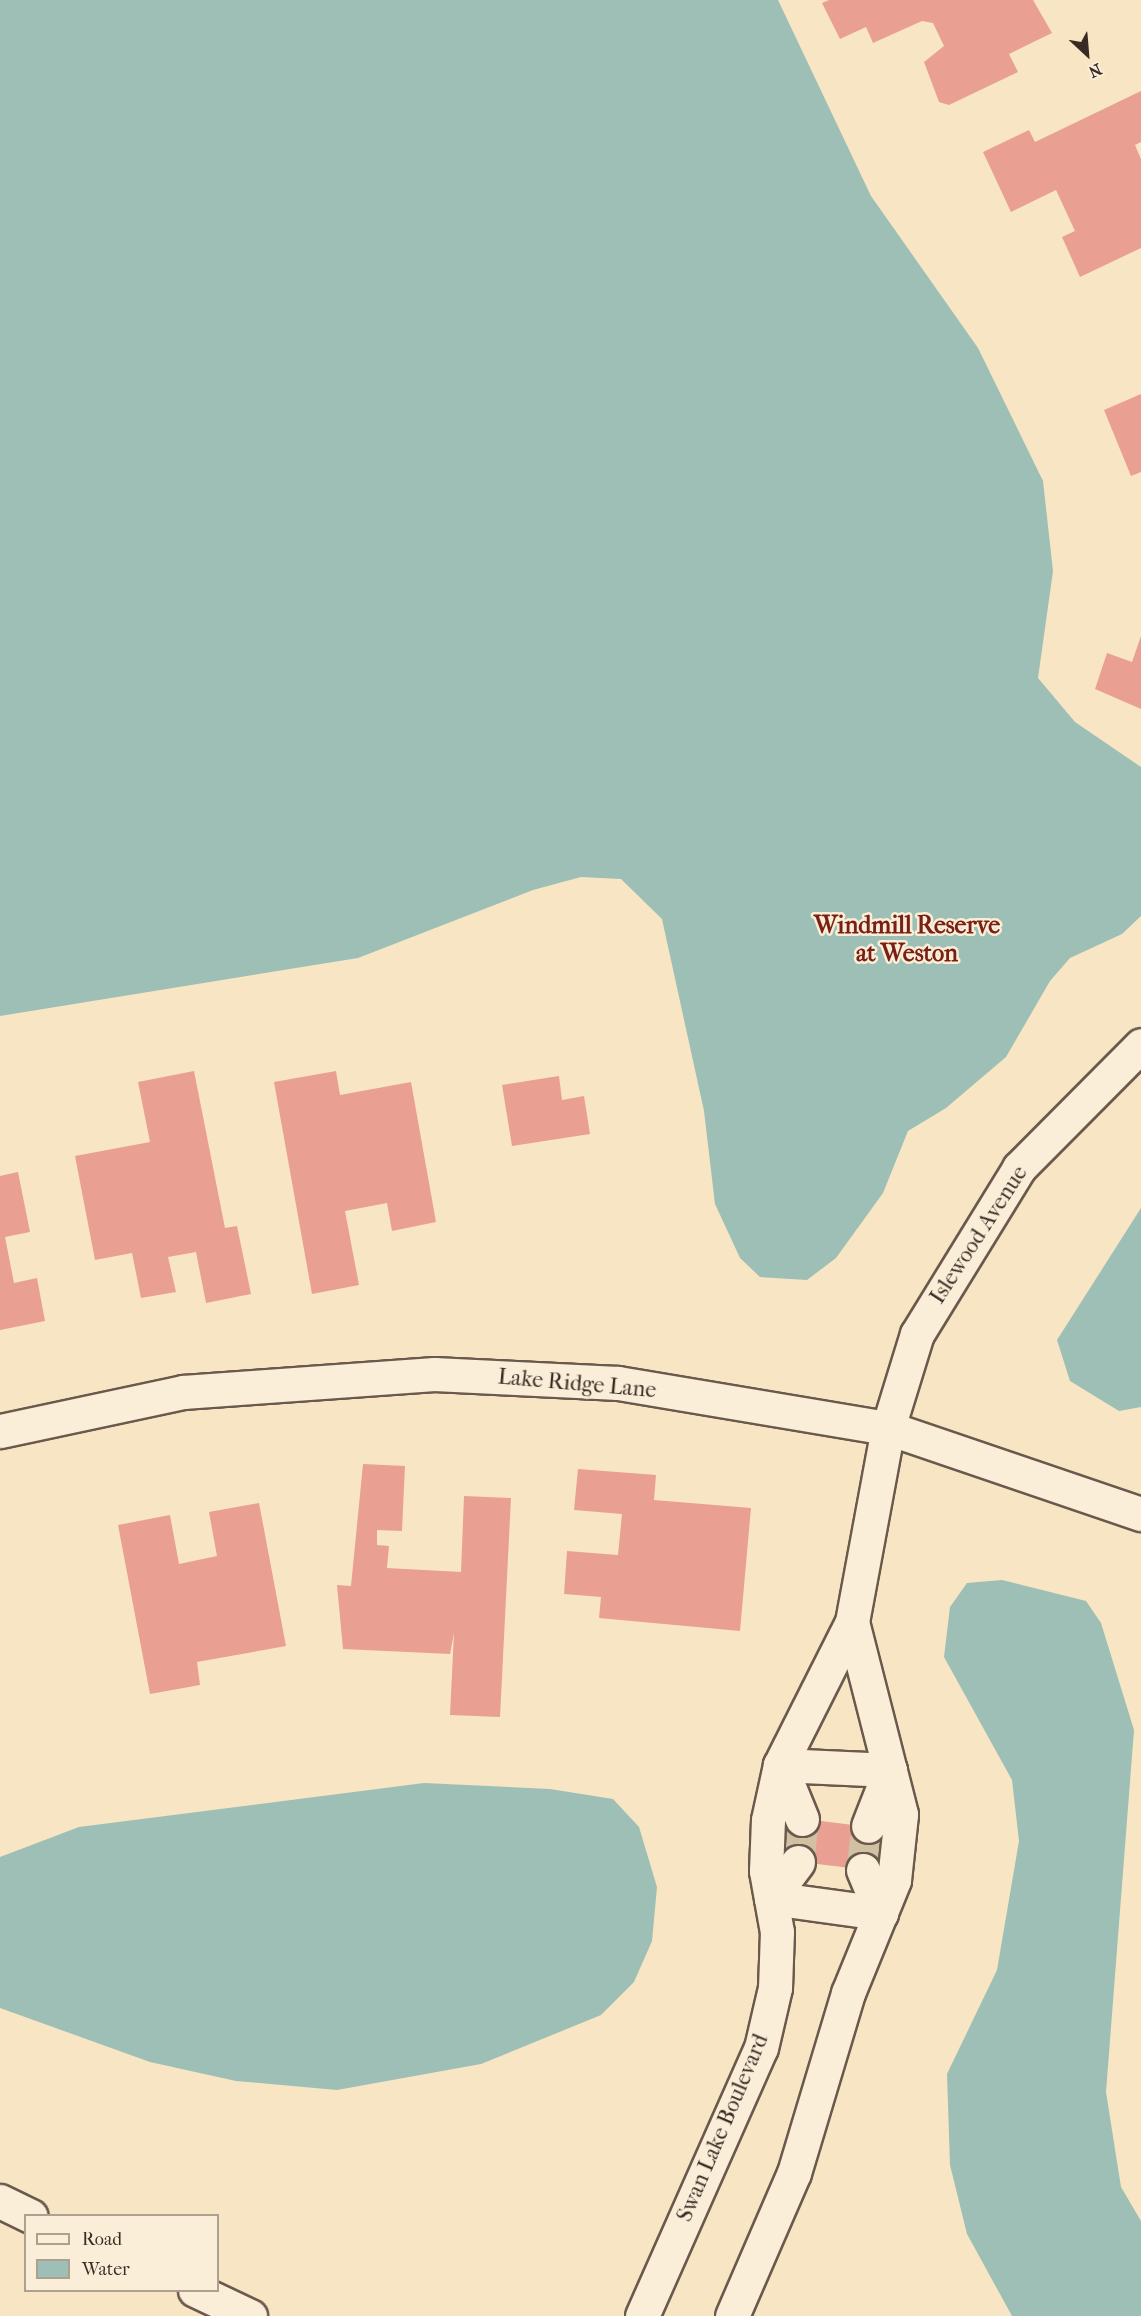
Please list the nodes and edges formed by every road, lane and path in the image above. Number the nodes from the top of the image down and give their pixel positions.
1 (1141, 1045) edge
2 (888, 1428) junction
3 (0, 1431) edge
4 (1141, 1514) edge
5 (852, 1622) junction
6 (780, 1765) junction
7 (890, 1770) junction
8 (802, 1819) tunnel mouth
9 (868, 1826) tunnel mouth
10 (798, 1862) tunnel mouth
11 (863, 1870) tunnel mouth
12 (771, 1898) junction
13 (881, 1913) junction
14 (0, 2201) edge
15 (27, 2214) edge
16 (199, 2292) edge
17 (250, 2316) edge
18 (642, 2316) edge
19 (732, 2316) edge

1 - 2 street, Islewood Avenue
2 - 3 street, Lake Ridge Lane
2 - 4 street, Lake Ridge Lane
2 - 5 street, Swan Lake Boulevard
5 - 6 street, Swan Lake Boulevard
5 - 7 street, Swan Lake Boulevard
6 - 7 street
6 - 8 street
6 - 12 street, Swan Lake Boulevard
7 - 9 street
7 - 13 street, Swan Lake Boulevard
10 - 12 street
11 - 13 street
12 - 13 street
12 - 18 street, Swan Lake Boulevard
13 - 19 street, Swan Lake Boulevard
14 - 15 street
16 - 17 street

